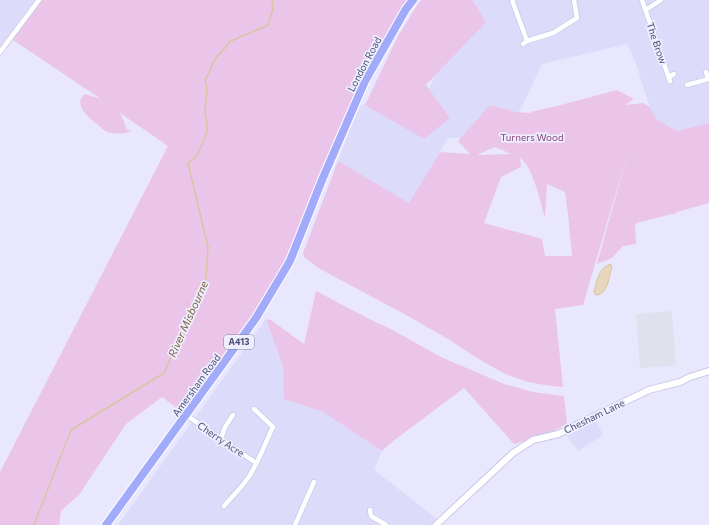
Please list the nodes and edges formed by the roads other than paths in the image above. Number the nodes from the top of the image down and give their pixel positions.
1 (39, 0) edge
2 (413, 0) edge
3 (512, 0) edge
4 (574, 0) edge
5 (642, 0) edge
6 (661, 0) edge
7 (645, 9) junction
8 (0, 52) edge
9 (706, 72) dead end
10 (674, 74) dead end
11 (708, 79) edge
12 (687, 85) dead end
13 (339, 141) joint
14 (709, 371) edge
15 (254, 409) dead end
16 (186, 415) junction
17 (233, 415) dead end
18 (221, 439) junction
19 (256, 463) junction
20 (314, 482) dead end
21 (224, 506) dead end
22 (370, 510) dead end
23 (375, 522) edge
24 (106, 525) edge
25 (295, 525) edge
26 (386, 525) edge
27 (436, 525) edge

1 - 8 street
2 - 13 highway, London Road / A413
3 - 4 street
5 - 7 street, The Brow
6 - 7 street, The Brow
7 - 10 street, The Brow
9 - 11 street
11 - 12 street
13 - 16 highway, Amersham Road / A413
14 - 27 street, Chesham Lane
15 - 19 street, Cherry Acre
16 - 18 street, Cherry Acre
16 - 24 highway, Amersham Road / A413
17 - 18 street
18 - 19 street, Cherry Acre
19 - 21 street, Cherry Acre
20 - 25 street
22 - 23 street
23 - 26 street

